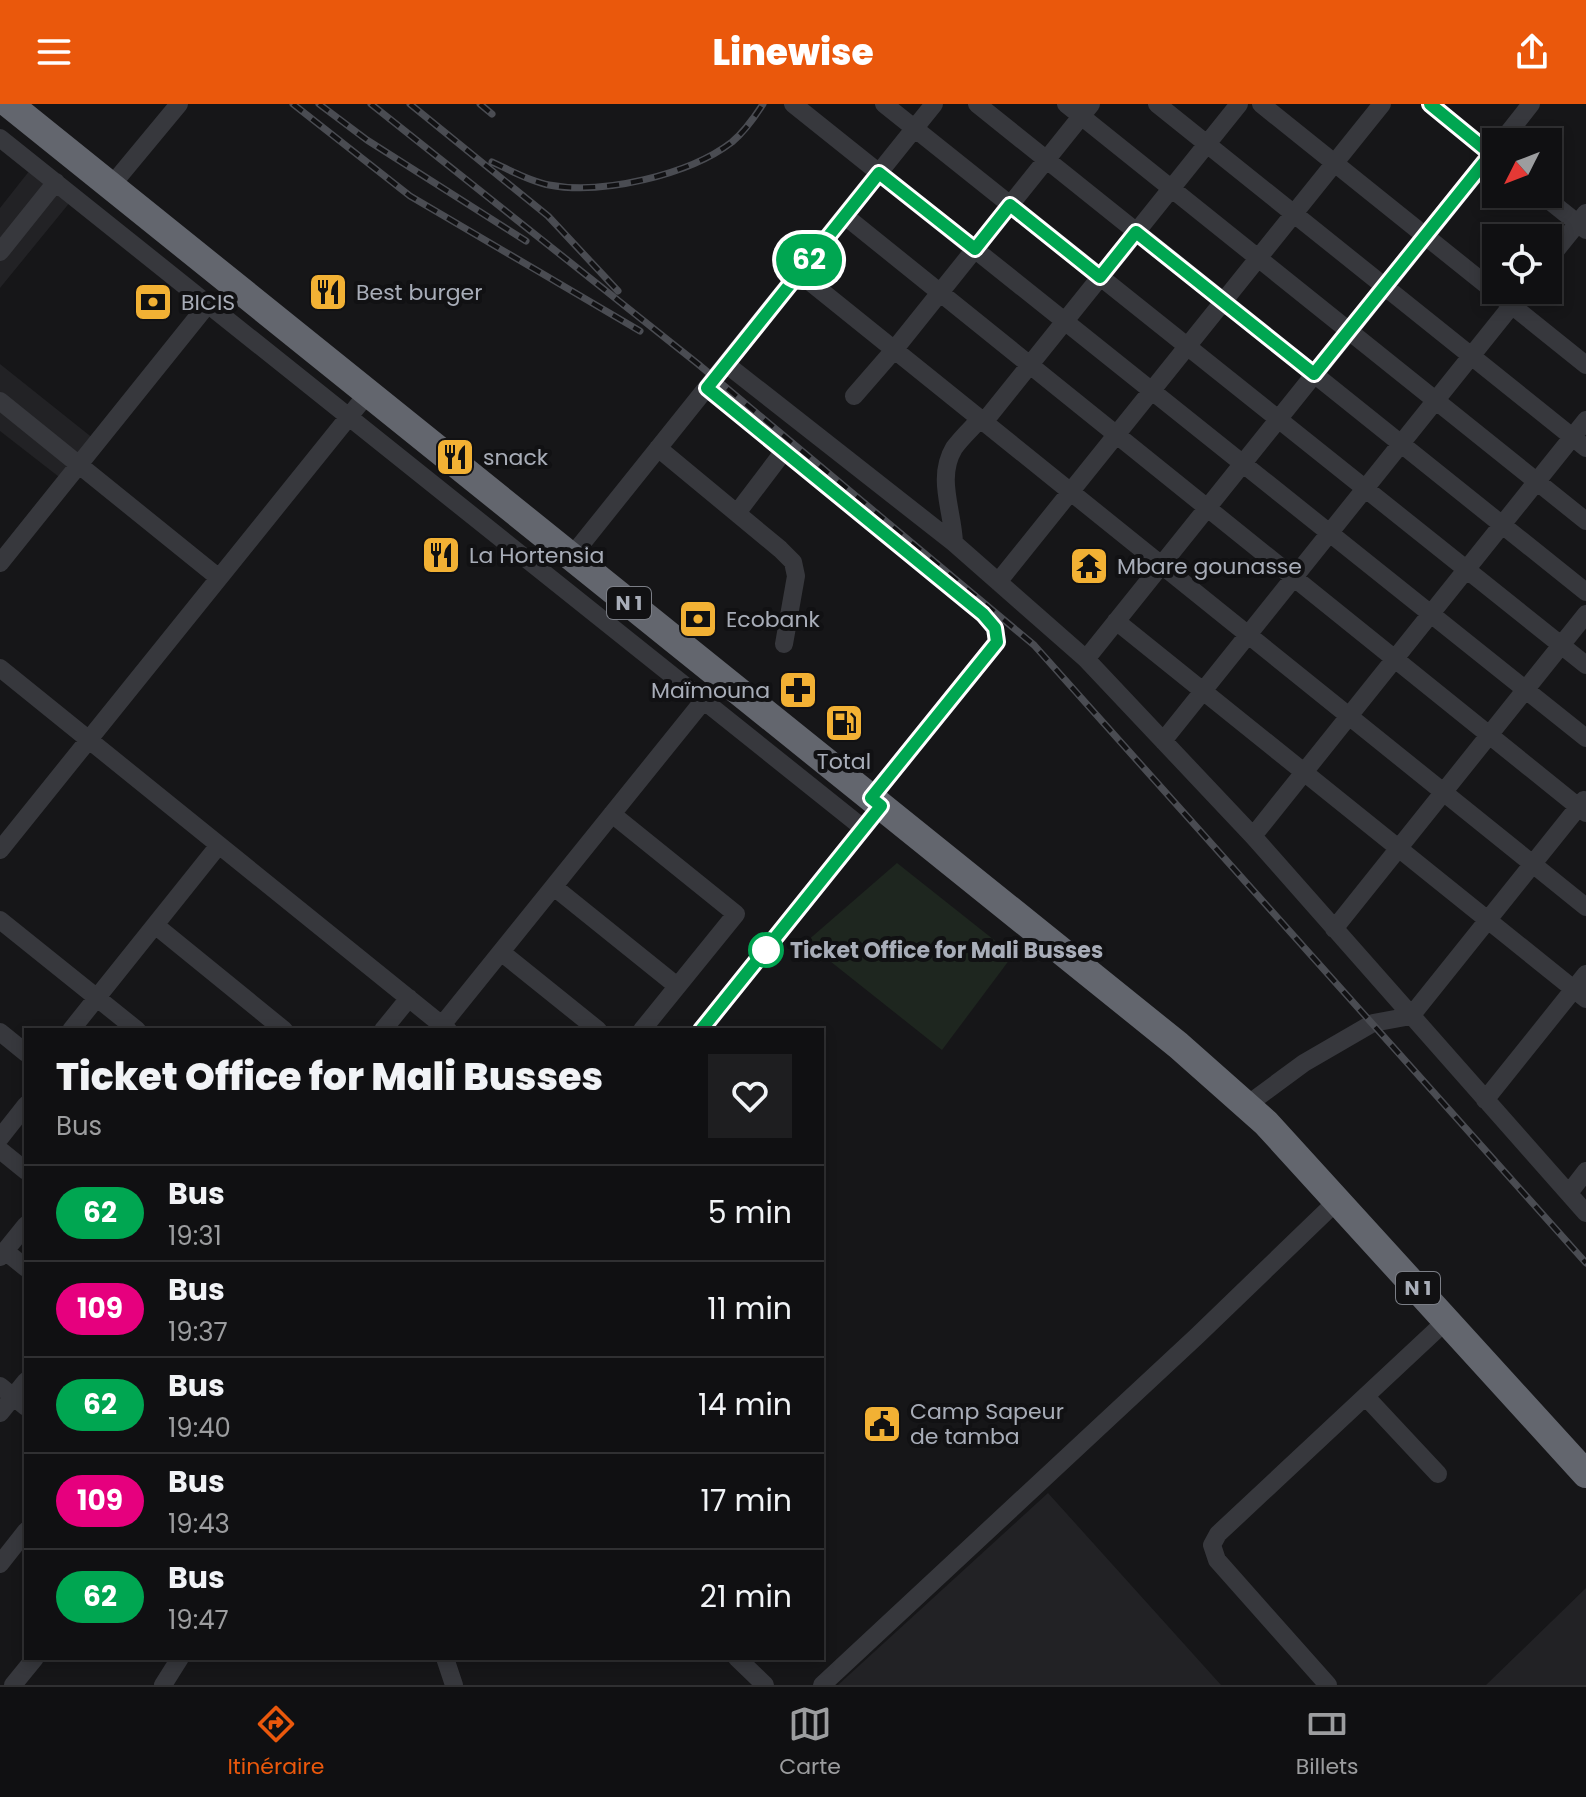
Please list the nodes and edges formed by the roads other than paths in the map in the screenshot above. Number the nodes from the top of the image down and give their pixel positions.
1 (9, 104) edge
2 (179, 104) edge
3 (793, 104) edge
4 (884, 104) edge
5 (934, 104) edge
6 (977, 104) edge
7 (1066, 104) edge
8 (1157, 104) edge
9 (1239, 104) edge
10 (1261, 104) edge
11 (1382, 104) edge
12 (1430, 104) edge
13 (1531, 104) edge
14 (1086, 110) edge
15 (1513, 128) edge
16 (914, 129) junction
17 (0, 138) edge
18 (1482, 140) edge
19 (1207, 144) junction
20 (1046, 160) junction
21 (1334, 163) junction
22 (1482, 167) edge
23 (879, 173) junction
24 (56, 182) junction
25 (111, 186) junction
26 (1171, 188) junction
27 (1010, 205) junction
28 (1562, 208) edge
29 (1294, 214) junction
30 (845, 216) junction
31 (1583, 222) edge
32 (1136, 232) junction
33 (1425, 236) junction
34 (1562, 245) edge
35 (975, 249) junction
36 (0, 252) edge
37 (1258, 258) junction
38 (799, 273) junction
39 (1100, 277) junction
40 (1385, 286) junction
41 (940, 293) junction
42 (1224, 302) junction
43 (208, 304) junction
44 (1512, 305) junction
45 (1065, 321) junction
46 (1349, 331) junction
47 (1187, 347) junction
48 (894, 350) junction
49 (1471, 356) junction
50 (726, 364) junction
51 (1030, 365) junction
52 (1586, 365) edge
53 (1314, 374) junction
54 (707, 388) junction
55 (1152, 391) junction
56 (368, 393) junction
57 (854, 396) dead end
58 (1436, 400) junction
59 (0, 401) edge
60 (348, 417) junction
61 (1278, 419) junction
62 (982, 420) junction
63 (1586, 420) edge
64 (1117, 435) junction
65 (1579, 442) edge
66 (1401, 444) junction
67 (658, 448) junction
68 (784, 451) junction
69 (1243, 463) junction
70 (79, 465) junction
71 (1537, 481) junction
72 (1365, 488) junction
73 (1071, 492) junction
74 (1207, 508) junction
75 (737, 513) junction
76 (1586, 521) edge
77 (1502, 525) junction
78 (1330, 533) junction
79 (954, 543) junction
80 (571, 557) junction
81 (0, 563) edge
82 (1161, 565) junction
83 (1466, 569) junction
84 (219, 578) junction
85 (1294, 578) junction
86 (998, 582) junction
87 (1586, 592) edge
88 (1431, 614) junction
89 (1586, 614) edge
90 (1116, 621) junction
91 (1248, 635) junction
92 (784, 644) dead end
93 (1561, 645) junction
94 (1086, 659) junction
95 (1395, 659) junction
96 (1586, 665) edge
97 (0, 668) edge
98 (1526, 690) junction
99 (1203, 691) junction
100 (704, 700) junction
101 (1349, 716) junction
102 (1489, 735) junction
103 (1586, 738) edge
104 (89, 740) junction
105 (1163, 741) junction
106 (1304, 772) junction
107 (1443, 792) junction
108 (1584, 806) edge
109 (872, 811) junction
110 (612, 814) junction
111 (1253, 836) junction
112 (219, 845) junction
113 (1398, 848) junction
114 (0, 850) edge
115 (1533, 864) junction
116 (554, 887) junction
117 (1586, 907) edge
118 (0, 920) edge
119 (1488, 920) junction
120 (155, 925) junction
121 (1334, 929) junction
122 (501, 952) junction
123 (1586, 974) edge
124 (677, 986) junction
125 (1580, 994) edge
126 (97, 997) junction
127 (409, 998) junction
128 (1411, 1016) junction
129 (73, 1028) edge
130 (135, 1028) edge
131 (282, 1028) edge
132 (385, 1028) edge
133 (445, 1028) edge
134 (596, 1028) edge
135 (644, 1028) edge
136 (703, 1028) edge
137 (0, 1032) edge
138 (24, 1051) edge
139 (1485, 1100) junction
140 (1247, 1105) junction
141 (24, 1108) edge
142 (0, 1138) edge
143 (0, 1150) edge
144 (24, 1169) edge
145 (1586, 1171) edge
146 (1569, 1193) junction
147 (1338, 1200) junction
148 (1586, 1213) edge
149 (24, 1228) edge
150 (3, 1254) edge
151 (24, 1267) edge
152 (1447, 1320) junction
153 (13, 1397) edge
154 (1366, 1397) junction
155 (0, 1413) edge
156 (1438, 1474) dead end
157 (1586, 1474) edge
158 (24, 1534) edge
159 (0, 1564) edge
160 (33, 1660) edge
161 (179, 1660) edge
162 (446, 1660) edge
163 (739, 1660) edge
164 (13, 1685) edge
165 (163, 1685) edge
166 (454, 1685) edge
167 (765, 1685) edge
168 (822, 1685) edge
169 (1328, 1685) edge

1 - 25 highway, N 1
2 - 25 street
3 - 23 street
4 - 16 street
5 - 16 street
6 - 20 street
7 - 14 street
8 - 19 street
9 - 19 street
10 - 21 street
11 - 21 street
12 - 18 street
13 - 15 street
14 - 20 street
14 - 26 street
16 - 23 street
16 - 27 street
17 - 24 street
19 - 26 street
19 - 29 street
20 - 27 street
20 - 32 street
21 - 29 street
21 - 33 street
22 - 33 street
23 - 30 street
23 - 35 street
24 - 36 street
24 - 43 street
25 - 56 highway, N 1
26 - 32 street
26 - 37 street
27 - 35 street
27 - 39 street
28 - 31 street
29 - 37 street
29 - 40 street
30 - 38 street
30 - 41 street
31 - 34 street
32 - 39 street
32 - 42 street
33 - 40 street
33 - 44 street
35 - 41 street
35 - 45 street
37 - 42 street
37 - 46 street
38 - 48 street
38 - 50 street
39 - 45 street
39 - 47 street
40 - 46 street
40 - 49 street
41 - 48 street
41 - 51 street
42 - 47 street
42 - 53 street
43 - 60 street
43 - 70 street
44 - 49 street
44 - 52 street
45 - 51 street
45 - 55 street
46 - 53 street
46 - 58 street
47 - 55 street
47 - 61 street
48 - 57 street
48 - 62 street
49 - 58 street
49 - 65 street
50 - 54 street
50 - 79 street
51 - 62 street
51 - 64 street
53 - 61 street
53 - 66 street
54 - 67 street
54 - 68 street
55 - 64 street
55 - 69 street
56 - 60 street
56 - 80 highway, N 1
58 - 66 street
58 - 71 street
59 - 70 street
60 - 84 street
60 - 100 street
61 - 69 street
61 - 72 street
62 - 73 street
62 - 79 street
63 - 65 street
64 - 73 street
64 - 74 street
65 - 71 street
66 - 72 street
66 - 77 street
67 - 75 street
67 - 80 street
68 - 75 street
68 - 109 street
69 - 74 street
69 - 78 street
70 - 81 street
70 - 84 street
71 - 76 street
71 - 77 street
72 - 78 street
72 - 83 street
73 - 82 street
73 - 86 street
74 - 82 street
74 - 85 street
75 - 92 street
77 - 83 street
77 - 87 street
78 - 85 street
78 - 88 street
79 - 86 street
80 - 109 highway, N 1
82 - 90 street
82 - 91 street
83 - 88 street
83 - 93 street
84 - 104 street
85 - 91 street
85 - 95 street
86 - 94 street
88 - 95 street
88 - 98 street
89 - 93 street
90 - 94 street
90 - 99 street
91 - 99 street
91 - 101 street
93 - 96 street
93 - 98 street
94 - 105 street
95 - 101 street
95 - 102 street
97 - 104 street
98 - 102 street
98 - 103 street
99 - 105 street
99 - 106 street
100 - 109 street
100 - 110 street
101 - 106 street
101 - 107 street
102 - 107 street
102 - 108 street
104 - 112 street
104 - 114 street
105 - 111 street
106 - 111 street
106 - 113 street
107 - 113 street
107 - 115 street
108 - 115 street
109 - 136 street
109 - 140 highway, N 1
110 - 116 street
110 - 124 street
111 - 121 street
112 - 120 street
112 - 127 street
113 - 119 street
113 - 121 street
115 - 117 street
115 - 119 street
116 - 122 street
116 - 124 street
118 - 126 street
119 - 125 street
119 - 128 street
120 - 126 street
120 - 131 street
121 - 128 street
122 - 133 street
122 - 134 street
123 - 125 street
124 - 135 street
125 - 139 street
126 - 129 street
126 - 130 street
127 - 132 street
127 - 133 street
128 - 139 street
128 - 140 street
137 - 138 street
139 - 146 street
140 - 147 highway, N 1
141 - 142 street
143 - 144 street
145 - 146 street
146 - 148 street
147 - 152 highway, N 1
147 - 168 street
149 - 150 street
150 - 151 street
152 - 154 street
152 - 157 highway, N 1
153 - 155 street
154 - 156 street
154 - 169 street
158 - 159 street
160 - 164 street
161 - 165 street
162 - 166 street
163 - 167 street

